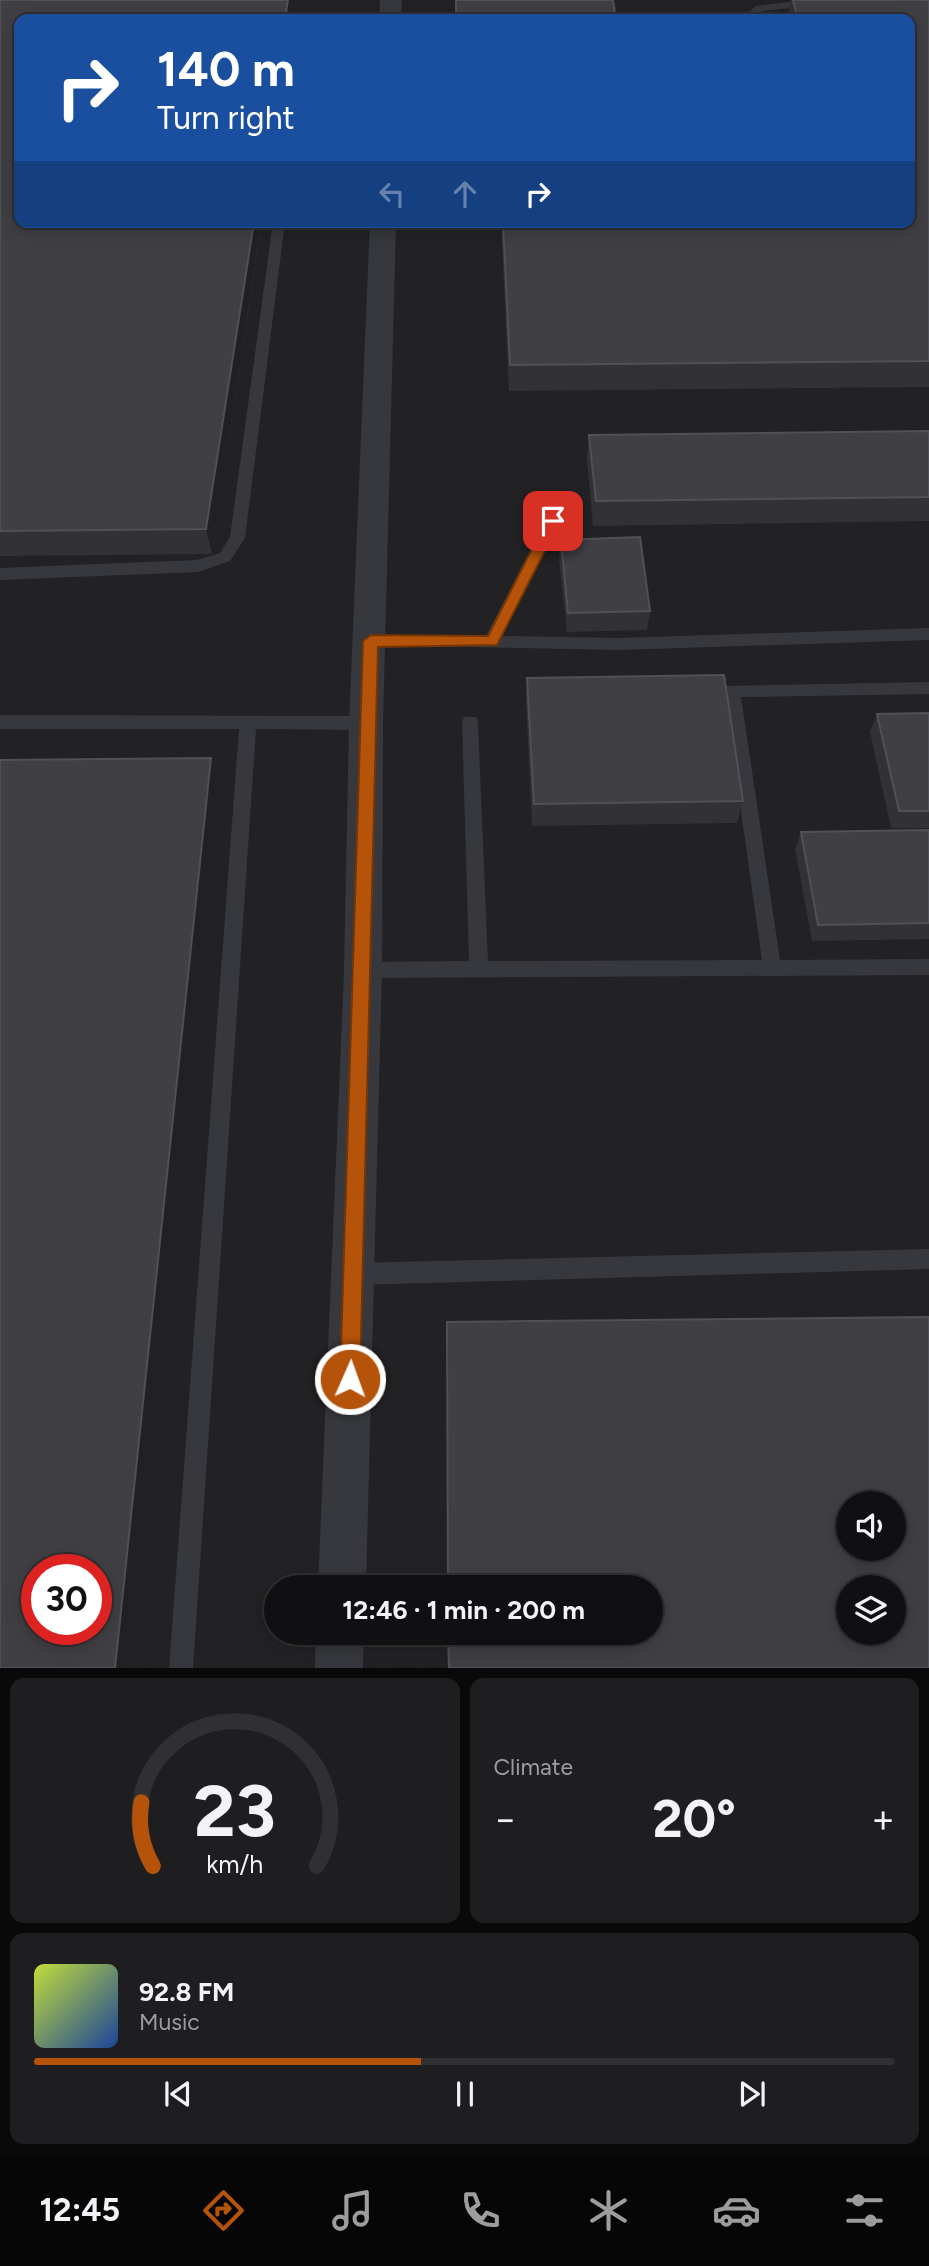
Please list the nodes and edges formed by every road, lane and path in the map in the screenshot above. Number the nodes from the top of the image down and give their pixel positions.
1 (837, 0) edge
2 (752, 14) edge
3 (278, 228) edge
4 (383, 228) edge
5 (553, 521) dead end
6 (0, 574) edge
7 (929, 634) edge
8 (371, 641) junction
9 (492, 641) junction
10 (929, 688) edge
11 (0, 722) edge
12 (470, 722) dead end
13 (366, 723) junction
14 (248, 725) junction
15 (929, 967) edge
16 (772, 968) junction
17 (363, 970) junction
18 (480, 970) junction
19 (929, 1259) edge
20 (354, 1274) junction
21 (342, 1575) edge
22 (340, 1645) edge
23 (181, 1668) edge
24 (339, 1668) edge

1 - 2 lane
3 - 6 lane
4 - 8 street
5 - 9 lane
7 - 9 lane
8 - 9 lane
8 - 13 street
10 - 16 lane
11 - 14 lane
12 - 18 lane
13 - 14 lane
13 - 17 street
14 - 23 lane
15 - 16 lane
16 - 18 lane
17 - 18 lane
17 - 20 street
19 - 20 lane
20 - 21 street
22 - 24 street

